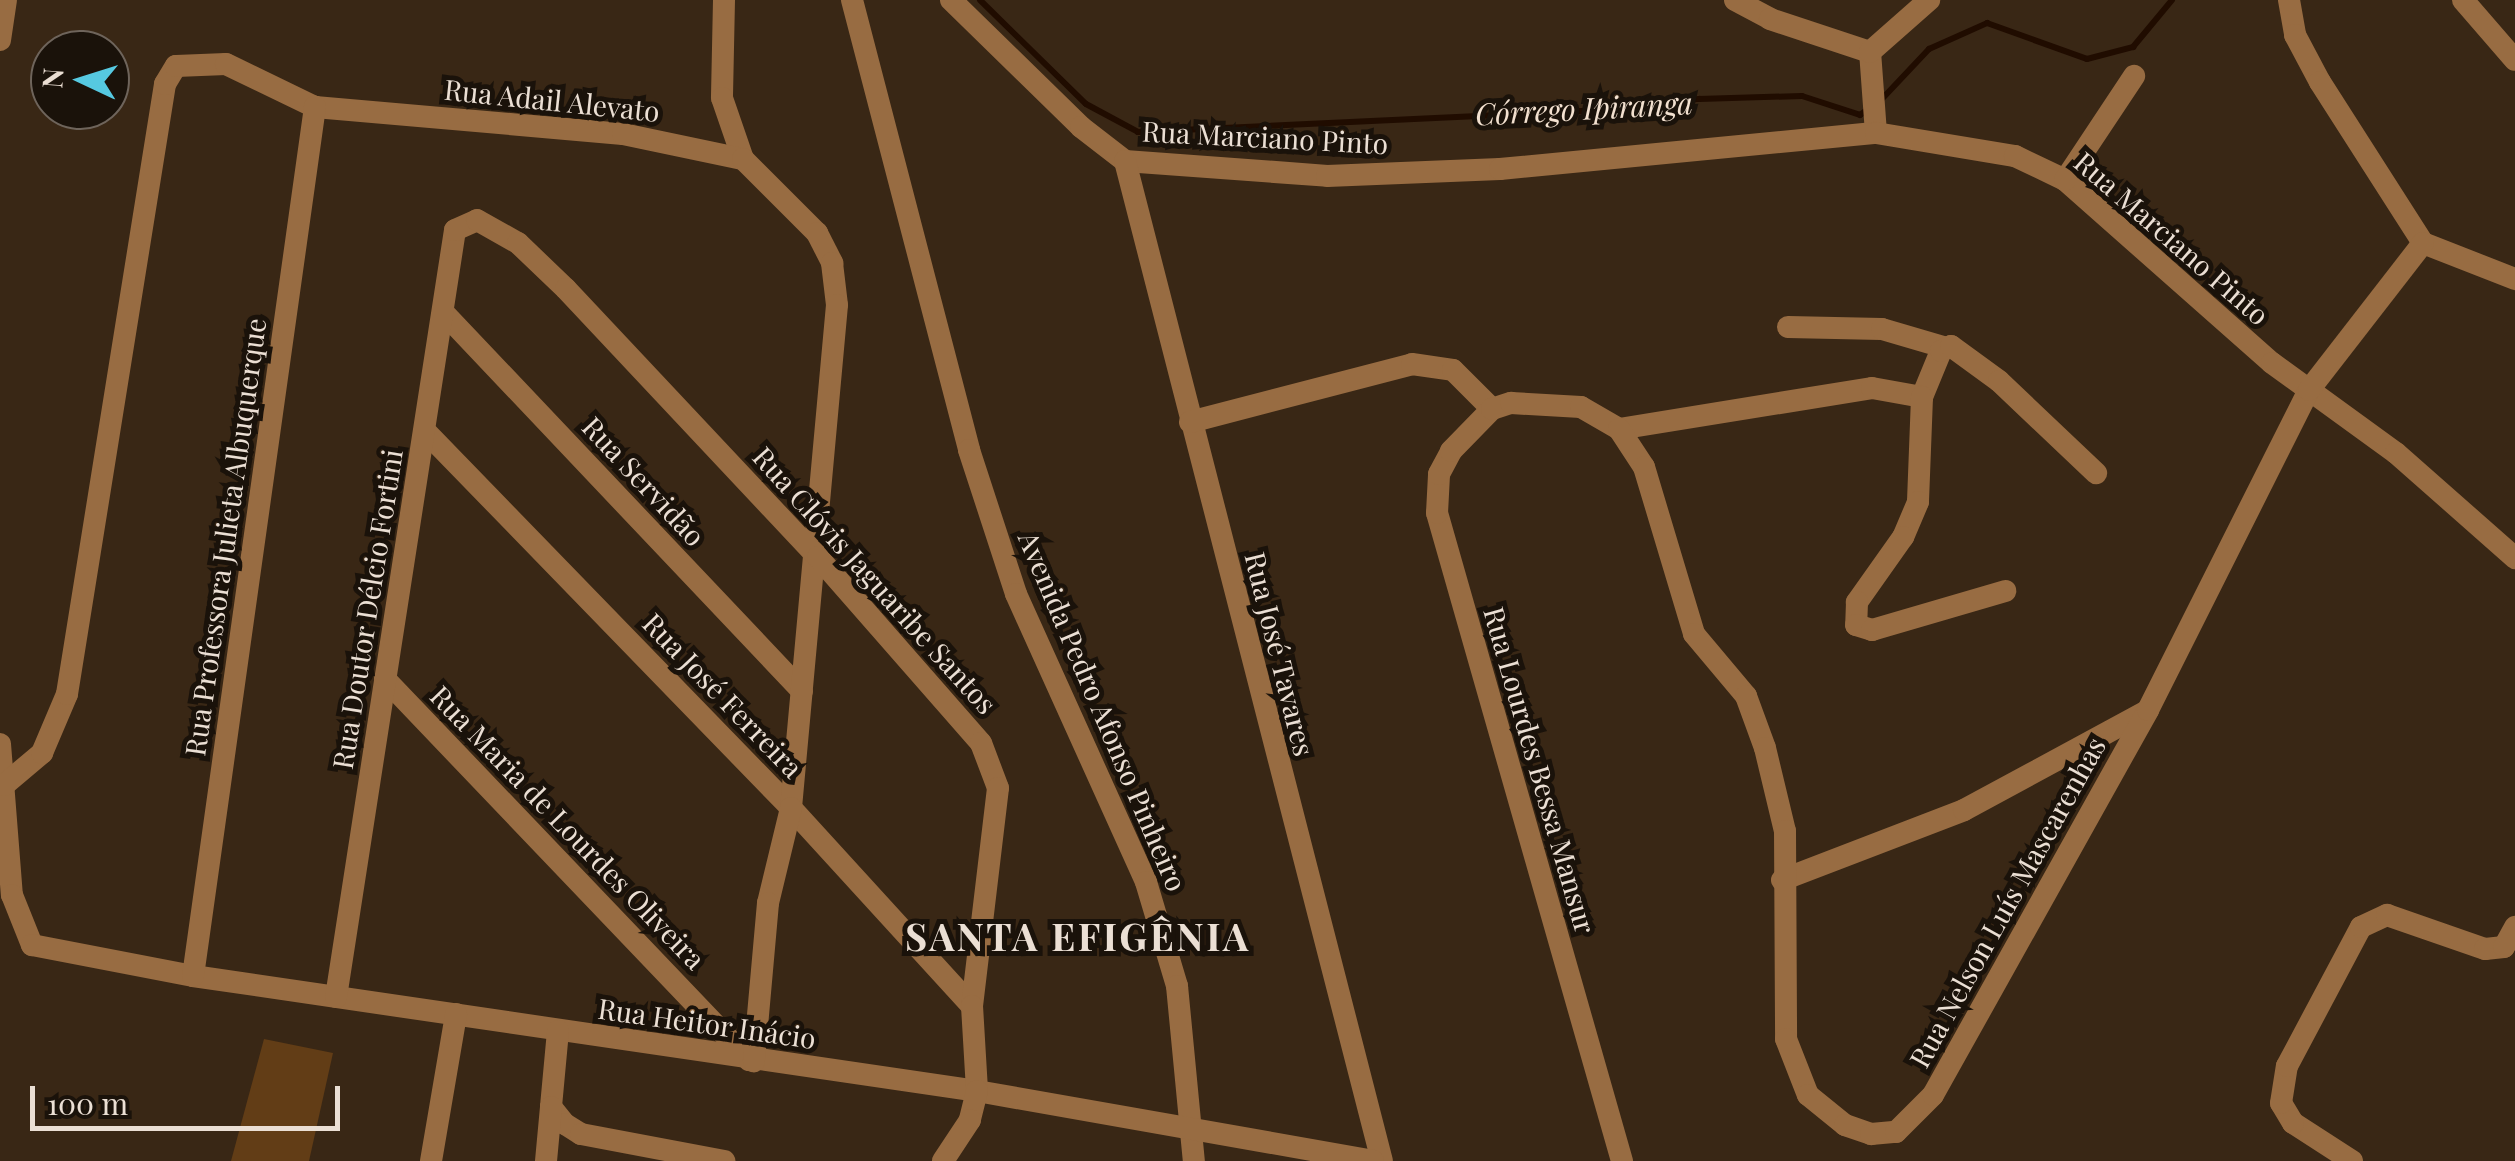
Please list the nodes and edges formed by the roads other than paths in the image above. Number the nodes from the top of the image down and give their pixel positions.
1 (6, 0) edge
2 (724, 0) edge
3 (852, 0) edge
4 (952, 0) edge
5 (1735, 0) edge
6 (1929, 0) edge
7 (2288, 0) edge
8 (2462, 0) edge
9 (0, 40) edge
10 (1870, 52) junction
11 (2515, 60) edge
12 (2134, 76) dead end
13 (315, 107) junction
14 (1875, 128) junction
15 (743, 159) junction
16 (1124, 160) junction
17 (2066, 180) junction
18 (455, 230) joint
19 (2423, 243) junction
20 (2515, 279) edge
21 (443, 312) junction
22 (1788, 327) dead end
23 (1943, 347) junction
24 (2309, 390) junction
25 (1922, 397) junction
26 (1492, 409) junction
27 (1190, 422) junction
28 (1619, 429) junction
29 (426, 431) junction
30 (2096, 473) dead end
31 (818, 557) junction
32 (2515, 558) edge
33 (2006, 591) dead end
34 (385, 680) junction
35 (802, 691) junction
36 (2148, 710) junction
37 (0, 744) edge
38 (4, 785) junction
39 (790, 808) junction
40 (1782, 880) junction
41 (6, 894) edge
42 (2515, 927) edge
43 (192, 976) junction
44 (336, 997) junction
45 (972, 1006) junction
46 (456, 1014) junction
47 (558, 1031) junction
48 (752, 1060) junction
49 (977, 1091) junction
50 (551, 1107) junction
51 (1190, 1130) junction
52 (431, 1161) edge
53 (546, 1161) edge
54 (724, 1161) edge
55 (943, 1161) edge
56 (1194, 1161) edge
57 (1372, 1161) edge
58 (1382, 1161) edge
59 (1622, 1161) edge
60 (2352, 1161) edge

1 - 9 street
2 - 15 street
3 - 51 street, Avenida Pedro Afonso Pinheiro
4 - 16 street
5 - 10 street
6 - 10 street
7 - 19 street
8 - 11 street
10 - 14 street
12 - 17 street
13 - 15 street, Rua Adail Alevato
13 - 38 street, Rua Adail Alevato
13 - 43 street, Rua Professora Julieta Albuquerque
14 - 16 street, Rua Marciano Pinto
14 - 17 street, Rua Marciano Pinto
15 - 31 street
16 - 27 street, Rua José Tavares
17 - 24 street, Rua Marciano Pinto
18 - 21 street, Rua Doutor Délcio Fortini
18 - 31 street, Rua Clóvis Jaguaribe Santos
19 - 20 street
19 - 24 street, Rua Nelson Luís Mascarenhas
21 - 29 street, Rua Doutor Délcio Fortini
21 - 35 street, Rua Servidão
22 - 23 street
23 - 25 street
23 - 30 street
24 - 32 street, Rua Marciano Pinto
24 - 36 street, Rua Nelson Luís Mascarenhas
25 - 28 street
25 - 33 street
26 - 27 street
26 - 28 street
26 - 59 street, Rua Lourdes Bessa Mansur
27 - 58 street, Rua José Tavares
28 - 40 street, Rua Nelson Luís Mascarenhas
29 - 34 street, Rua Doutor Délcio Fortini
29 - 39 street, Rua José Ferreira
31 - 35 street
31 - 45 street, Rua Clóvis Jaguaribe Santos
34 - 44 street, Rua Doutor Délcio Fortini
34 - 48 street, Rua Maria de Lourdes Oliveira
35 - 39 street
36 - 40 street
36 - 40 street, Rua Nelson Luís Mascarenhas
37 - 38 street
38 - 41 street
39 - 45 street, Rua José Ferreira
39 - 48 street
41 - 43 street, Rua Heitor Inácio
42 - 60 street
43 - 44 street, Rua Heitor Inácio
44 - 46 street, Rua Heitor Inácio
45 - 49 street, Rua Clóvis Jaguaribe Santos
46 - 47 street, Rua Heitor Inácio
46 - 52 street
47 - 48 street, Rua Heitor Inácio
47 - 50 street
48 - 49 street, Rua Heitor Inácio
49 - 51 street, Rua Heitor Inácio
49 - 55 street, Rua Clóvis Jaguaribe Santos
50 - 53 street
50 - 54 street
51 - 56 street, Avenida Pedro Afonso Pinheiro
51 - 57 street, Rua Heitor Inácio

